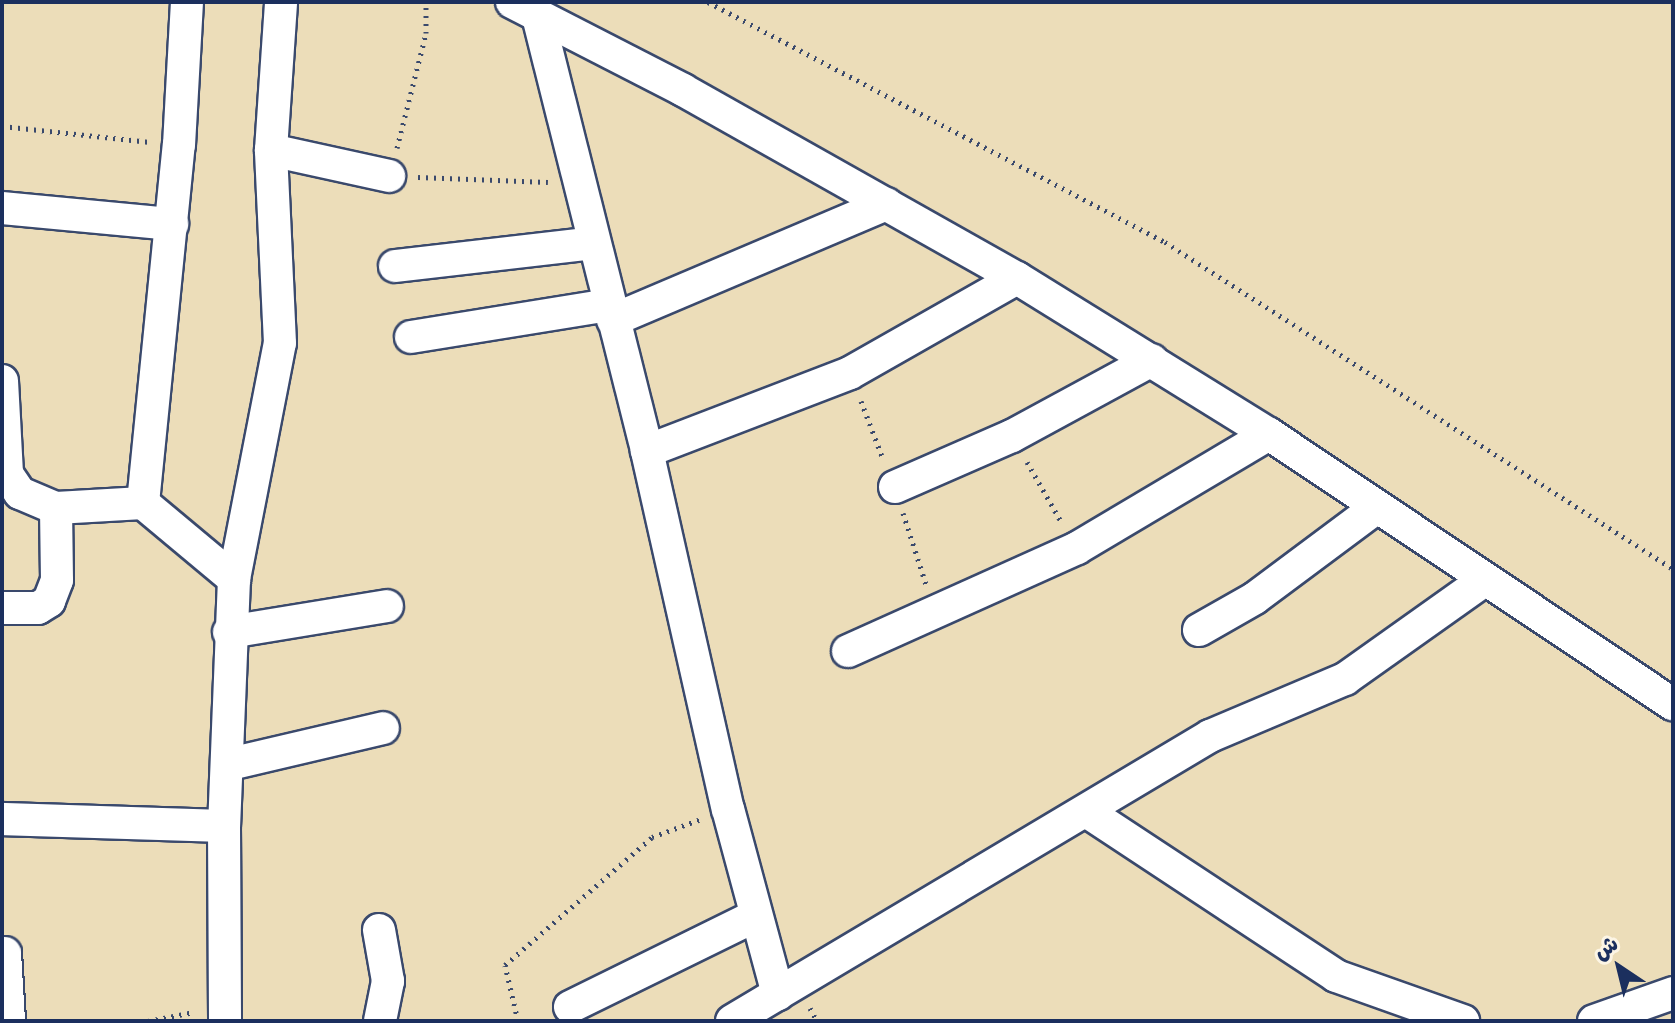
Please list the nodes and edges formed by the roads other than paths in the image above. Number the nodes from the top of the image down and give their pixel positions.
1 (187, 2) edge
2 (281, 2) edge
3 (525, 9) edge
4 (271, 150) junction
5 (389, 176) road end
6 (886, 204) junction
7 (2, 208) edge
8 (172, 224) junction
9 (593, 243) junction
10 (395, 266) dead end
11 (1017, 278) junction
12 (610, 313) junction
13 (411, 337) dead end
14 (1152, 360) junction
15 (2, 381) edge
16 (1269, 434) junction
17 (647, 451) junction
18 (4, 474) edge
19 (895, 487) road end
20 (143, 503) junction
21 (1377, 507) junction
22 (56, 508) junction
23 (234, 579) junction
24 (1483, 581) junction
25 (387, 606) dead end
26 (2, 608) edge
27 (1199, 630) dead end
28 (229, 632) junction
29 (848, 651) dead end
30 (1673, 704) edge
31 (383, 728) dead end
32 (230, 764) junction
33 (1089, 813) junction
34 (2, 819) edge
35 (224, 826) junction
36 (755, 916) junction
37 (379, 930) dead end
38 (5, 953) dead end
39 (1673, 993) edge
40 (570, 1007) dead end
41 (758, 1010) edge
42 (224, 1014) edge
43 (9, 1021) edge
44 (380, 1021) edge
45 (1463, 1021) edge
46 (1594, 1021) edge

1 - 8 street
2 - 4 street
3 - 6 street
3 - 9 street
4 - 5 street
4 - 23 street
6 - 11 street
6 - 12 street
7 - 8 street
8 - 20 street
9 - 10 street
9 - 12 street
11 - 14 street
11 - 17 street
12 - 13 street
12 - 17 street
14 - 16 street
14 - 19 street
15 - 18 street
16 - 21 street
16 - 29 street
17 - 36 street
18 - 22 street
20 - 22 street
20 - 23 street
21 - 24 street
21 - 27 street
22 - 26 street
23 - 28 street
24 - 30 street
24 - 33 street
25 - 28 street
28 - 32 street
31 - 32 street
32 - 35 street
33 - 41 street
33 - 45 street
34 - 35 street
35 - 42 street
36 - 40 street
36 - 41 street
37 - 44 street
38 - 43 street
39 - 46 street

